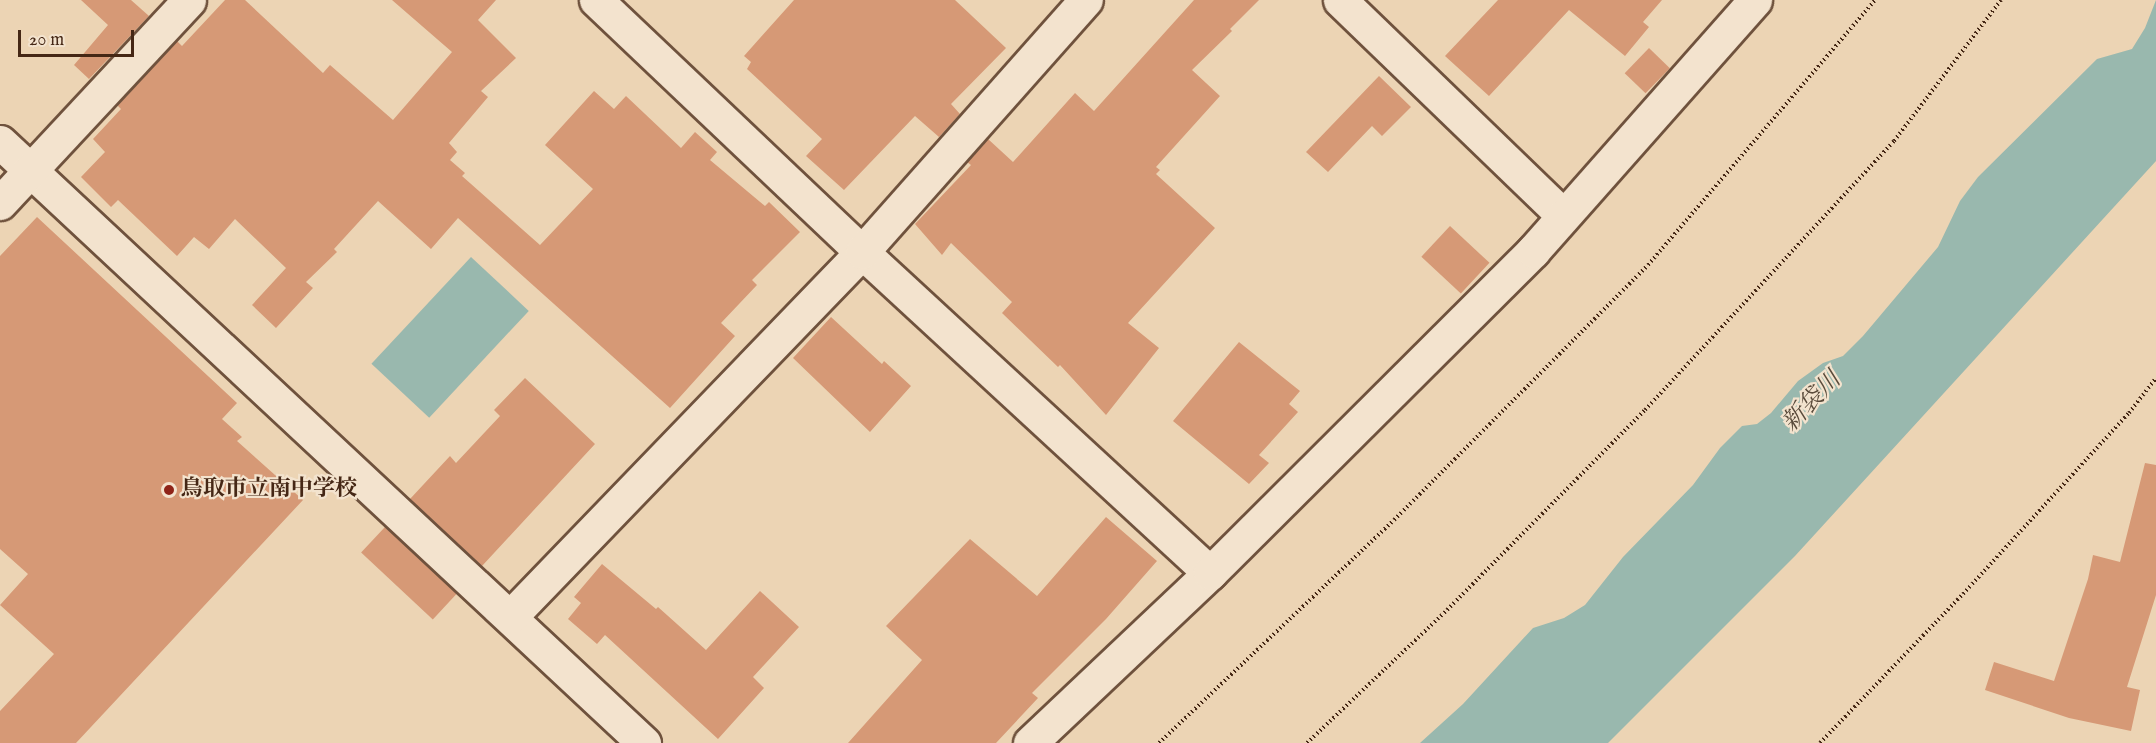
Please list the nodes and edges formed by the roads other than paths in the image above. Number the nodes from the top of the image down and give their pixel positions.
1 (189, 0) edge
2 (596, 0) edge
3 (1086, 0) edge
4 (1340, 0) edge
5 (1755, 0) edge
6 (0, 142) edge
7 (30, 170) junction
8 (0, 203) edge
9 (1563, 215) junction
10 (862, 252) junction
11 (1210, 573) junction
12 (511, 616) junction
13 (644, 743) edge
14 (1030, 743) edge

1 - 7 street
2 - 10 street
3 - 10 street
4 - 9 street
5 - 9 street
6 - 7 street
7 - 8 street
7 - 12 street
9 - 11 street
10 - 11 street
10 - 12 street
11 - 14 street
12 - 13 street

